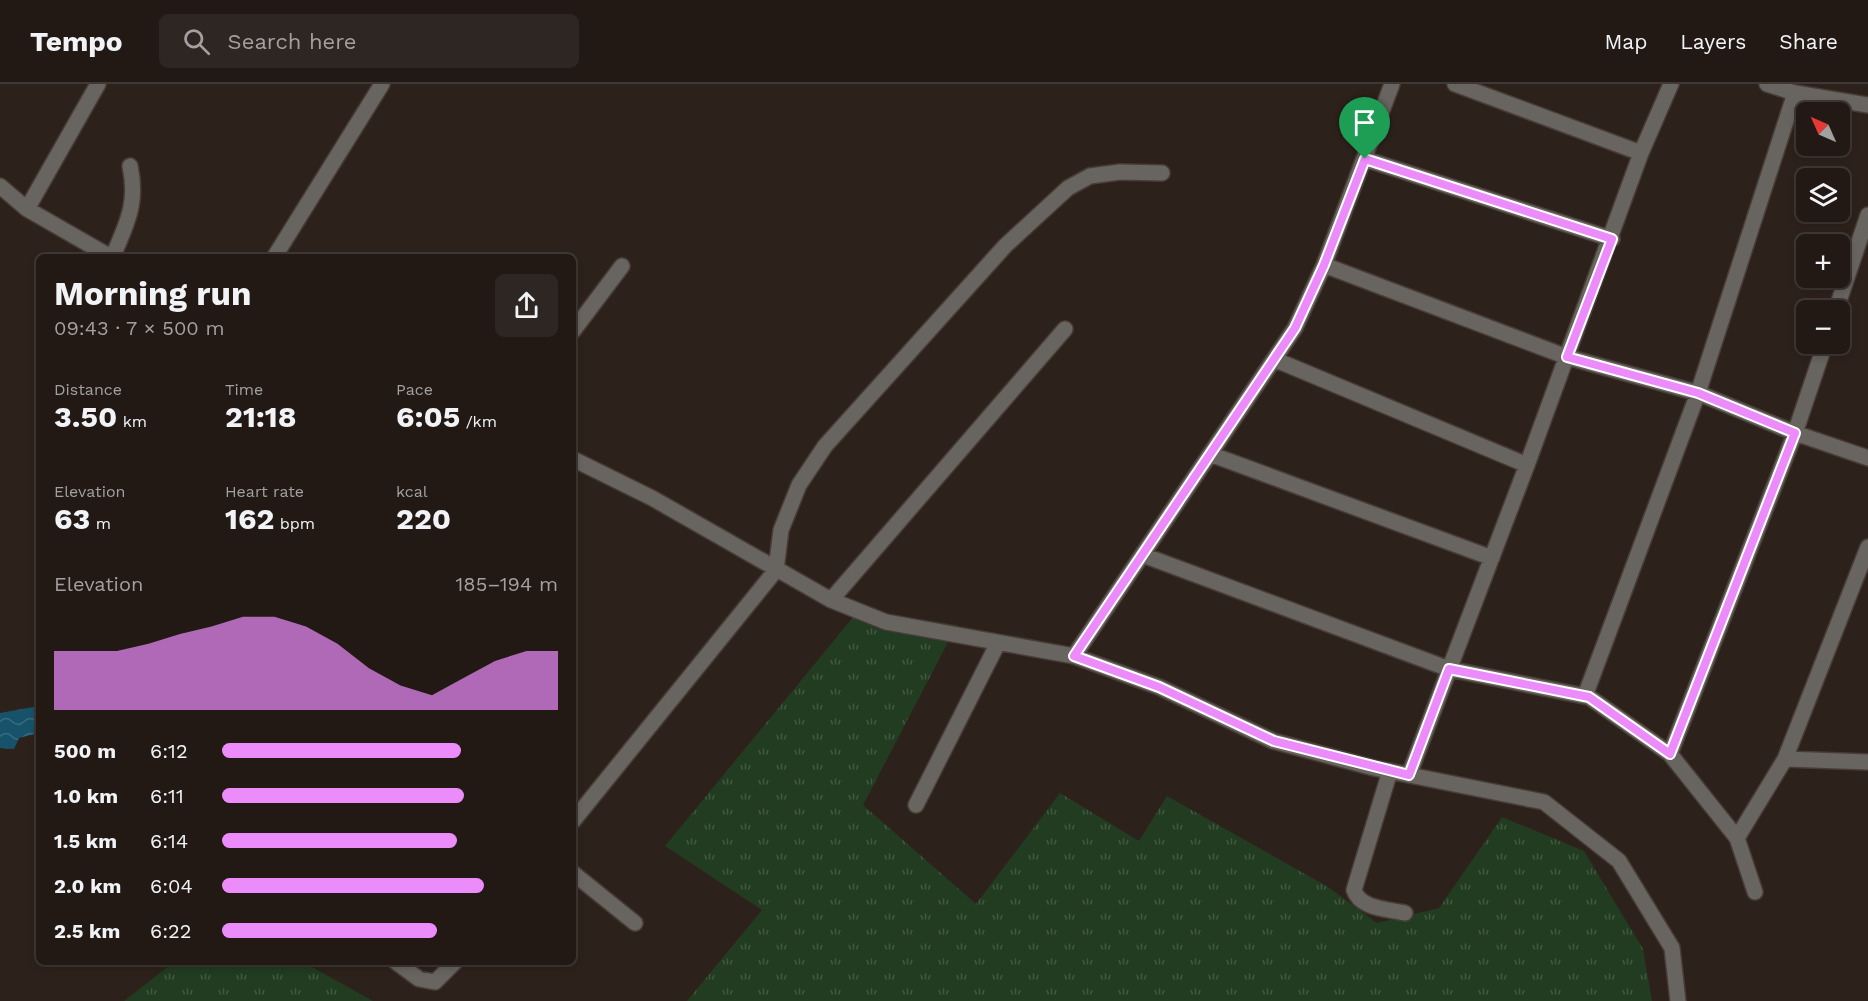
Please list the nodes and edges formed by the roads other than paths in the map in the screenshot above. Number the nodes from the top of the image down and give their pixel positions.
1 (98, 84) edge
2 (382, 84) edge
3 (1392, 84) edge
4 (1455, 84) edge
5 (1671, 84) edge
6 (1767, 84) edge
7 (1795, 93) junction
8 (1868, 105) edge
9 (1641, 153) junction
10 (1365, 159) junction
11 (130, 166) dead end
12 (1162, 173) dead end
13 (0, 186) edge
14 (27, 209) junction
15 (1868, 215) edge
16 (1612, 239) junction
17 (107, 254) edge
18 (112, 254) edge
19 (276, 254) edge
20 (1324, 265) junction
21 (622, 266) dead end
22 (1839, 300) edge
23 (576, 327) edge
24 (1065, 329) dead end
25 (1822, 354) edge
26 (1567, 357) junction
27 (1276, 360) junction
28 (1698, 393) junction
29 (1795, 433) junction
30 (1210, 454) junction
31 (1868, 458) edge
32 (576, 460) edge
33 (1527, 465) junction
34 (1868, 547) edge
35 (1143, 555) junction
36 (1492, 558) junction
37 (776, 570) junction
38 (831, 600) junction
39 (998, 643) junction
40 (1074, 656) junction
41 (1449, 669) junction
42 (1585, 696) junction
43 (1670, 754) junction
44 (1785, 759) junction
45 (1868, 762) edge
46 (1390, 771) junction
47 (1409, 775) junction
48 (916, 805) dead end
49 (576, 817) edge
50 (1737, 838) junction
51 (576, 875) edge
52 (1755, 892) dead end
53 (1405, 913) dead end
54 (635, 923) dead end
55 (400, 965) edge
56 (452, 965) edge
57 (1678, 1001) edge

1 - 14 street
2 - 19 street
3 - 10 street
4 - 9 street
5 - 9 street
6 - 7 street
7 - 8 street
7 - 28 street
9 - 16 street
10 - 16 street
10 - 20 street
11 - 18 street
12 - 37 street
13 - 14 street
14 - 17 street
15 - 22 street
16 - 26 street
20 - 26 street
20 - 27 street
21 - 23 street
24 - 38 street
25 - 29 street
26 - 28 street
26 - 33 street
27 - 30 street
27 - 33 street
28 - 29 street
28 - 42 street
29 - 31 street
29 - 43 street
30 - 35 street
30 - 36 street
32 - 37 street
33 - 36 street
34 - 44 street
35 - 40 street
35 - 41 street
36 - 41 street
37 - 38 street
37 - 49 street
38 - 39 street
39 - 40 street
39 - 48 street
40 - 46 street
41 - 42 street
41 - 47 street
42 - 43 street
43 - 50 street
44 - 45 street
44 - 50 street
46 - 47 street
46 - 53 street
47 - 57 street
50 - 52 street
51 - 54 street
55 - 56 street

